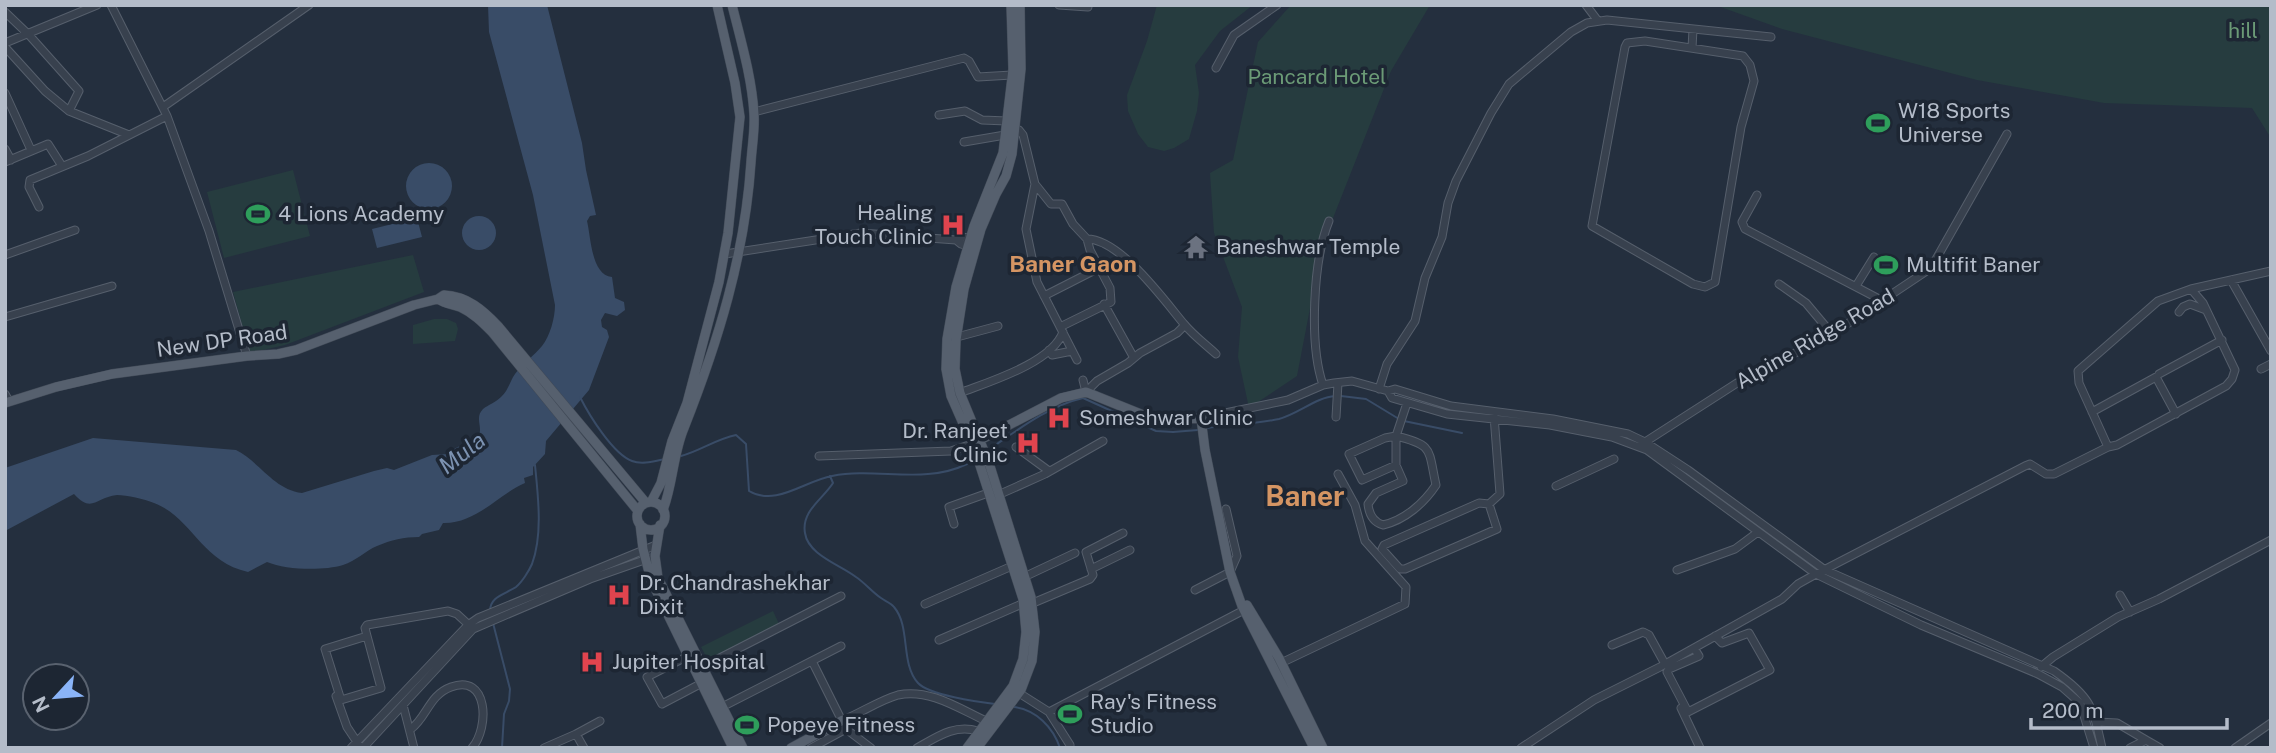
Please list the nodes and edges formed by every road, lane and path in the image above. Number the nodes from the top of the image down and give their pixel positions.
1 (97, 5) edge
2 (111, 5) edge
3 (309, 5) edge
4 (717, 5) edge
5 (732, 5) edge
6 (1011, 5) edge
7 (1020, 5) edge
8 (1059, 5) edge
9 (1277, 5) edge
10 (1586, 5) edge
11 (1088, 8) dead end
12 (5, 12) edge
13 (1598, 21) junction
14 (1693, 29) junction
15 (29, 35) junction
16 (1771, 37) dead end
17 (5, 45) edge
18 (1692, 48) junction
19 (1216, 68) dead end
20 (1012, 75) junction
21 (5, 93) edge
22 (163, 107) junction
23 (69, 111) junction
24 (754, 112) junction
25 (939, 115) dead end
26 (167, 116) junction
27 (1008, 128) junction
28 (2007, 134) dead end
29 (129, 135) junction
30 (964, 142) dead end
31 (5, 149) edge
32 (31, 150) junction
33 (8, 161) edge
34 (62, 166) junction
35 (1035, 184) junction
36 (1757, 195) dead end
37 (39, 207) dead end
38 (1329, 221) dead end
39 (75, 230) dead end
40 (1087, 239) junction
41 (973, 243) junction
42 (740, 251) junction
43 (725, 254) junction
44 (5, 255) edge
45 (1874, 257) dead end
46 (1099, 268) junction
47 (2271, 271) edge
48 (2231, 280) junction
49 (1779, 284) dead end
50 (112, 286) dead end
51 (1856, 286) junction
52 (2192, 289) junction
53 (1044, 296) junction
54 (1883, 301) junction
55 (1104, 304) junction
56 (2207, 310) junction
57 (2179, 312) dead end
58 (5, 317) edge
59 (1185, 325) junction
60 (998, 326) dead end
61 (1062, 330) junction
62 (1832, 334) junction
63 (957, 337) junction
64 (2222, 340) junction
65 (1049, 350) junction
66 (1072, 351) junction
67 (2271, 352) edge
68 (1216, 354) dead end
69 (247, 356) junction
70 (1134, 358) junction
71 (1077, 360) dead end
72 (2271, 364) edge
73 (2261, 369) dead end
74 (2160, 374) dead end
75 (1083, 380) dead end
76 (1338, 383) junction
77 (1323, 385) junction
78 (1383, 390) junction
79 (1086, 392) junction
80 (960, 393) junction
81 (7, 399) edge
82 (1407, 403) junction
83 (2092, 412) junction
84 (2176, 414) junction
85 (1494, 415) junction
86 (1336, 417) dead end
87 (1201, 419) junction
88 (1396, 436) junction
89 (1103, 441) dead end
90 (676, 442) junction
91 (976, 442) junction
92 (1642, 444) junction
93 (1016, 447) dead end
94 (2108, 447) junction
95 (819, 456) dead end
96 (1614, 459) dead end
97 (1396, 465) junction
98 (670, 470) junction
99 (1049, 471) junction
100 (1338, 474) dead end
101 (1556, 486) dead end
102 (627, 489) junction
103 (993, 494) junction
104 (648, 503) junction
105 (1489, 503) junction
106 (1226, 509) dead end
107 (663, 510) junction
108 (638, 511) junction
109 (640, 524) junction
110 (954, 524) dead end
111 (660, 525) junction
112 (1763, 526) junction
113 (1123, 533) dead end
114 (1757, 533) junction
115 (2271, 540) edge
116 (656, 545) junction
117 (1130, 550) dead end
118 (1075, 553) dead end
119 (644, 554) junction
120 (655, 556) junction
121 (1012, 566) junction
122 (1090, 569) junction
123 (1677, 570) dead end
124 (1825, 570) junction
125 (1230, 572) junction
126 (1816, 574) junction
127 (1024, 577) junction
128 (1195, 590) dead end
129 (2120, 595) dead end
130 (841, 596) dead end
131 (1241, 599) junction
132 (1028, 603) junction
133 (925, 604) dead end
134 (1244, 610) junction
135 (2130, 612) junction
136 (474, 626) junction
137 (367, 636) junction
138 (1715, 636) junction
139 (939, 640) dead end
140 (1612, 645) dead end
141 (319, 646) dead end
142 (841, 646) dead end
143 (1694, 648) junction
144 (688, 656) junction
145 (812, 661) junction
146 (1281, 663) junction
147 (2043, 664) junction
148 (1663, 665) junction
149 (702, 667) junction
150 (2038, 674) junction
151 (702, 683) junction
152 (1015, 695) junction
153 (403, 705) junction
154 (722, 706) junction
155 (1002, 710) junction
156 (1049, 712) junction
157 (600, 721) dead end
158 (986, 721) junction
159 (2097, 722) junction
160 (2271, 723) edge
161 (845, 725) junction
162 (411, 729) junction
163 (978, 732) junction
164 (576, 734) junction
165 (2146, 740) junction
166 (1070, 745) dead end
167 (358, 747) edge
168 (793, 747) edge
169 (414, 748) edge
170 (472, 748) edge
171 (544, 748) edge
172 (584, 748) edge
173 (733, 748) edge
174 (743, 748) edge
175 (811, 748) edge
176 (871, 748) edge
177 (917, 748) edge
178 (967, 748) edge
179 (977, 748) edge
180 (1314, 748) edge
181 (1323, 748) edge
182 (1521, 748) edge
183 (1700, 748) edge
184 (2094, 748) edge
185 (2102, 748) edge
186 (2130, 748) edge
187 (2160, 748) edge
188 (2235, 748) edge

1 - 15 street
2 - 22 street
3 - 22 street
4 - 43 main road
5 - 24 main road
6 - 20 main road
7 - 27 main road
8 - 11 street
9 - 19 street
10 - 13 street
12 - 15 street
13 - 14 street
13 - 78 street
14 - 16 street
14 - 18 street
15 - 17 street
15 - 23 street
17 - 23 street
18 - 18 street
20 - 24 street
20 - 27 main road
21 - 32 street
22 - 26 street
23 - 29 street
24 - 42 main road
25 - 27 street
26 - 29 street
26 - 69 street
27 - 30 street
27 - 35 street
27 - 41 main road
28 - 54 street, Alpine Ridge Road
29 - 34 street
31 - 33 street
32 - 33 street
32 - 34 street
34 - 37 street
35 - 40 street
35 - 53 street
36 - 51 street
38 - 77 street
39 - 44 street
40 - 46 street
40 - 59 street
41 - 42 street
41 - 63 main road
41 - 91 main road
42 - 43 street
42 - 90 main road
43 - 90 main road
45 - 51 street
46 - 53 street
46 - 55 street
47 - 48 street
48 - 52 street
48 - 67 street
49 - 62 street
50 - 58 street
51 - 54 street
52 - 56 street
52 - 83 street
53 - 61 street
54 - 62 street, Alpine Ridge Road
55 - 61 street
55 - 70 street
56 - 57 street
56 - 64 street
59 - 68 street
59 - 70 street
60 - 63 street
61 - 65 street
61 - 66 street
62 - 92 street, Alpine Ridge Road
63 - 80 main road
64 - 74 street
64 - 84 street
65 - 66 street
65 - 80 street
66 - 71 street
69 - 81 main road, New DP Road
69 - 102 main road, New DP Road
70 - 79 street
72 - 73 street
75 - 79 street
76 - 77 street
76 - 78 street
76 - 86 street
77 - 87 street
78 - 82 street
78 - 85 street
79 - 87 main road
79 - 91 main road
80 - 91 main road
82 - 85 street
82 - 88 street
83 - 84 street
83 - 94 street
84 - 94 street
85 - 92 street
85 - 105 street
87 - 125 main road
88 - 97 street
88 - 97 street
88 - 97 street
89 - 99 street
90 - 98 main road
91 - 95 street
91 - 103 main road
92 - 112 street
92 - 114 street
93 - 99 street
94 - 124 street
96 - 101 street
98 - 104 main road
98 - 107 main road
99 - 103 street
100 - 146 street
102 - 104 main road
102 - 108 main road
103 - 110 street
103 - 121 main road
103 - 127 main road
104 - 107 main road
104 - 108 main road
105 - 105 street
106 - 125 street
107 - 111 main road
108 - 109 main road
109 - 111 main road
109 - 119 main road
111 - 116 main road
112 - 114 street
112 - 124 street
113 - 122 street
114 - 123 street
114 - 126 street
115 - 135 street
116 - 119 street
116 - 120 main road
117 - 122 street
118 - 127 street
119 - 120 street
119 - 136 street
119 - 136 street
119 - 144 main road
120 - 149 main road
121 - 132 main road
121 - 133 street
122 - 132 street
124 - 126 street
124 - 147 street
125 - 128 street
125 - 131 main road
126 - 138 street
126 - 150 street
127 - 132 main road
129 - 135 street
130 - 149 street
131 - 134 main road
131 - 146 main road
132 - 139 street
132 - 152 main road
134 - 156 street
134 - 180 main road
135 - 147 street
136 - 137 street
136 - 153 street
136 - 167 street
137 - 137 street
138 - 143 street
138 - 143 street
140 - 148 street
141 - 167 street
142 - 145 street
143 - 148 street
144 - 151 main road
144 - 151 street
145 - 154 street
145 - 161 street
146 - 181 main road
147 - 150 street
147 - 159 street
148 - 182 street
148 - 183 street
149 - 154 main road
150 - 184 street
151 - 173 main road
152 - 155 main road
152 - 156 street
153 - 162 street
153 - 167 street
154 - 174 main road
155 - 158 main road
155 - 179 main road
156 - 166 street
157 - 164 street
158 - 161 street
158 - 163 main road
159 - 165 street
159 - 185 street
160 - 188 street
161 - 168 main road
161 - 175 street
161 - 176 street
162 - 169 street
162 - 170 street
163 - 177 street
163 - 178 main road
164 - 171 street
164 - 172 street
165 - 186 street
165 - 187 street

